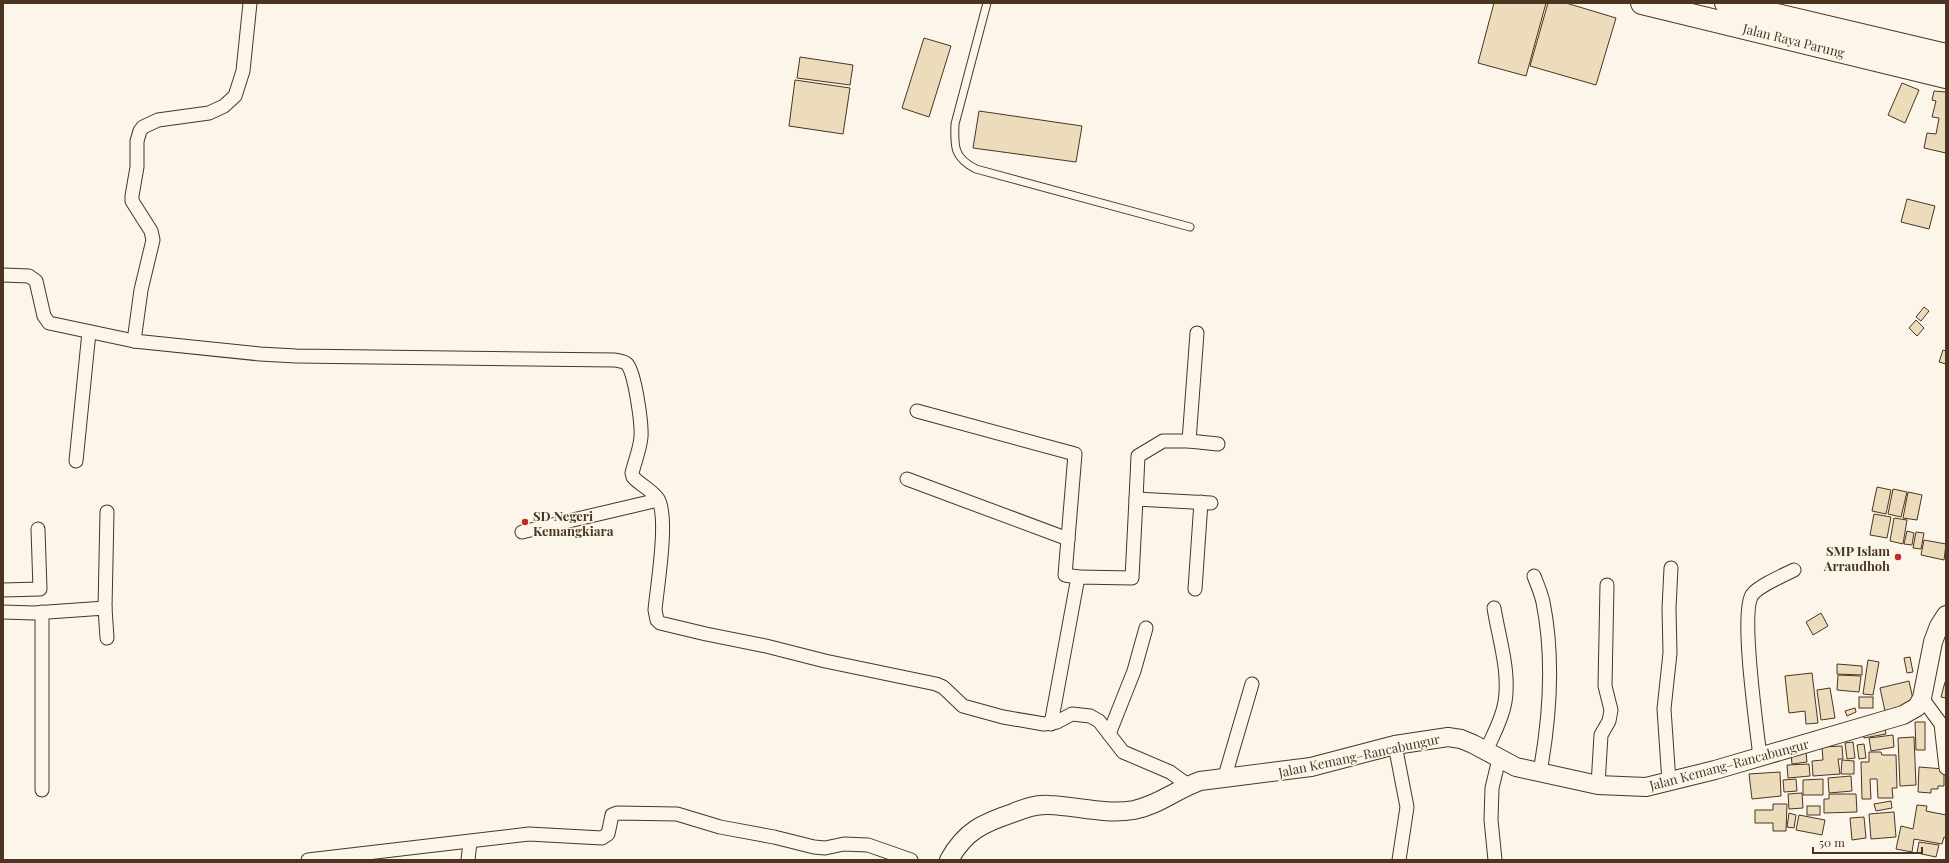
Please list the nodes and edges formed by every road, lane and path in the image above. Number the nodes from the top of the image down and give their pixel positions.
1 (250, 3) edge
2 (987, 3) edge
3 (1642, 3) edge
4 (1726, 3) edge
5 (1773, 9) edge
6 (1946, 55) edge
7 (1946, 77) edge
8 (1190, 226) dead end
9 (3, 275) edge
10 (89, 332) junction
11 (1197, 333) dead end
12 (134, 341) junction
13 (917, 411) dead end
14 (1189, 441) junction
15 (1218, 444) dead end
16 (76, 460) dead end
17 (907, 479) dead end
18 (1136, 499) junction
19 (658, 500) junction
20 (107, 512) dead end
21 (38, 528) dead end
22 (522, 532) dead end
23 (1068, 539) junction
24 (1671, 568) dead end
25 (1794, 570) dead end
26 (1534, 576) dead end
27 (1078, 577) junction
28 (1607, 585) dead end
29 (1195, 589) dead end
30 (3, 590) edge
31 (105, 608) junction
32 (1494, 608) dead end
33 (3, 612) edge
34 (42, 612) junction
35 (1944, 623) edge
36 (1146, 628) dead end
37 (107, 638) dead end
38 (1252, 684) dead end
39 (1922, 698) junction
40 (1051, 724) junction
41 (1109, 734) junction
42 (1395, 745) junction
43 (1492, 755) junction
44 (1760, 756) junction
45 (1946, 768) edge
46 (1540, 772) junction
47 (1225, 776) junction
48 (1669, 782) junction
49 (1188, 785) junction
50 (1598, 785) junction
51 (42, 790) dead end
52 (470, 842) junction
53 (308, 860) edge
54 (468, 860) edge
55 (910, 860) edge
56 (950, 860) edge
57 (1399, 860) edge
58 (1495, 860) edge

1 - 12 street
2 - 8 lane
3 - 7 highway, Jalan Raya Parung
4 - 5 highway, Jalan Raya Parung
5 - 6 highway, Jalan Raya Parung
9 - 10 street
10 - 12 street
10 - 16 street
11 - 14 street
12 - 19 street
13 - 23 street
14 - 15 street
14 - 18 street
17 - 23 street
18 - 27 street
18 - 29 street
19 - 22 street
19 - 40 street
20 - 31 street
21 - 30 street
23 - 27 street
24 - 48 street
25 - 44 street
26 - 46 street
27 - 40 street
28 - 50 street
31 - 34 street
31 - 37 street
32 - 43 street
33 - 34 street
34 - 51 street
35 - 39 street
36 - 41 street
38 - 47 street
39 - 44 street, Jalan Kemang–Rancabungur
39 - 45 street
40 - 41 street
41 - 49 street
42 - 43 street, Jalan Kemang–Rancabungur
42 - 47 street, Jalan Kemang–Rancabungur
42 - 57 street
43 - 46 street, Jalan Kemang–Rancabungur
43 - 58 street
44 - 48 street, Jalan Kemang–Rancabungur
46 - 50 street, Jalan Kemang–Rancabungur
47 - 49 street, Jalan Kemang–Rancabungur
48 - 50 street, Jalan Kemang–Rancabungur
49 - 56 street, Jalan Kemang–Rancabungur
52 - 53 street
52 - 54 street
52 - 55 street

